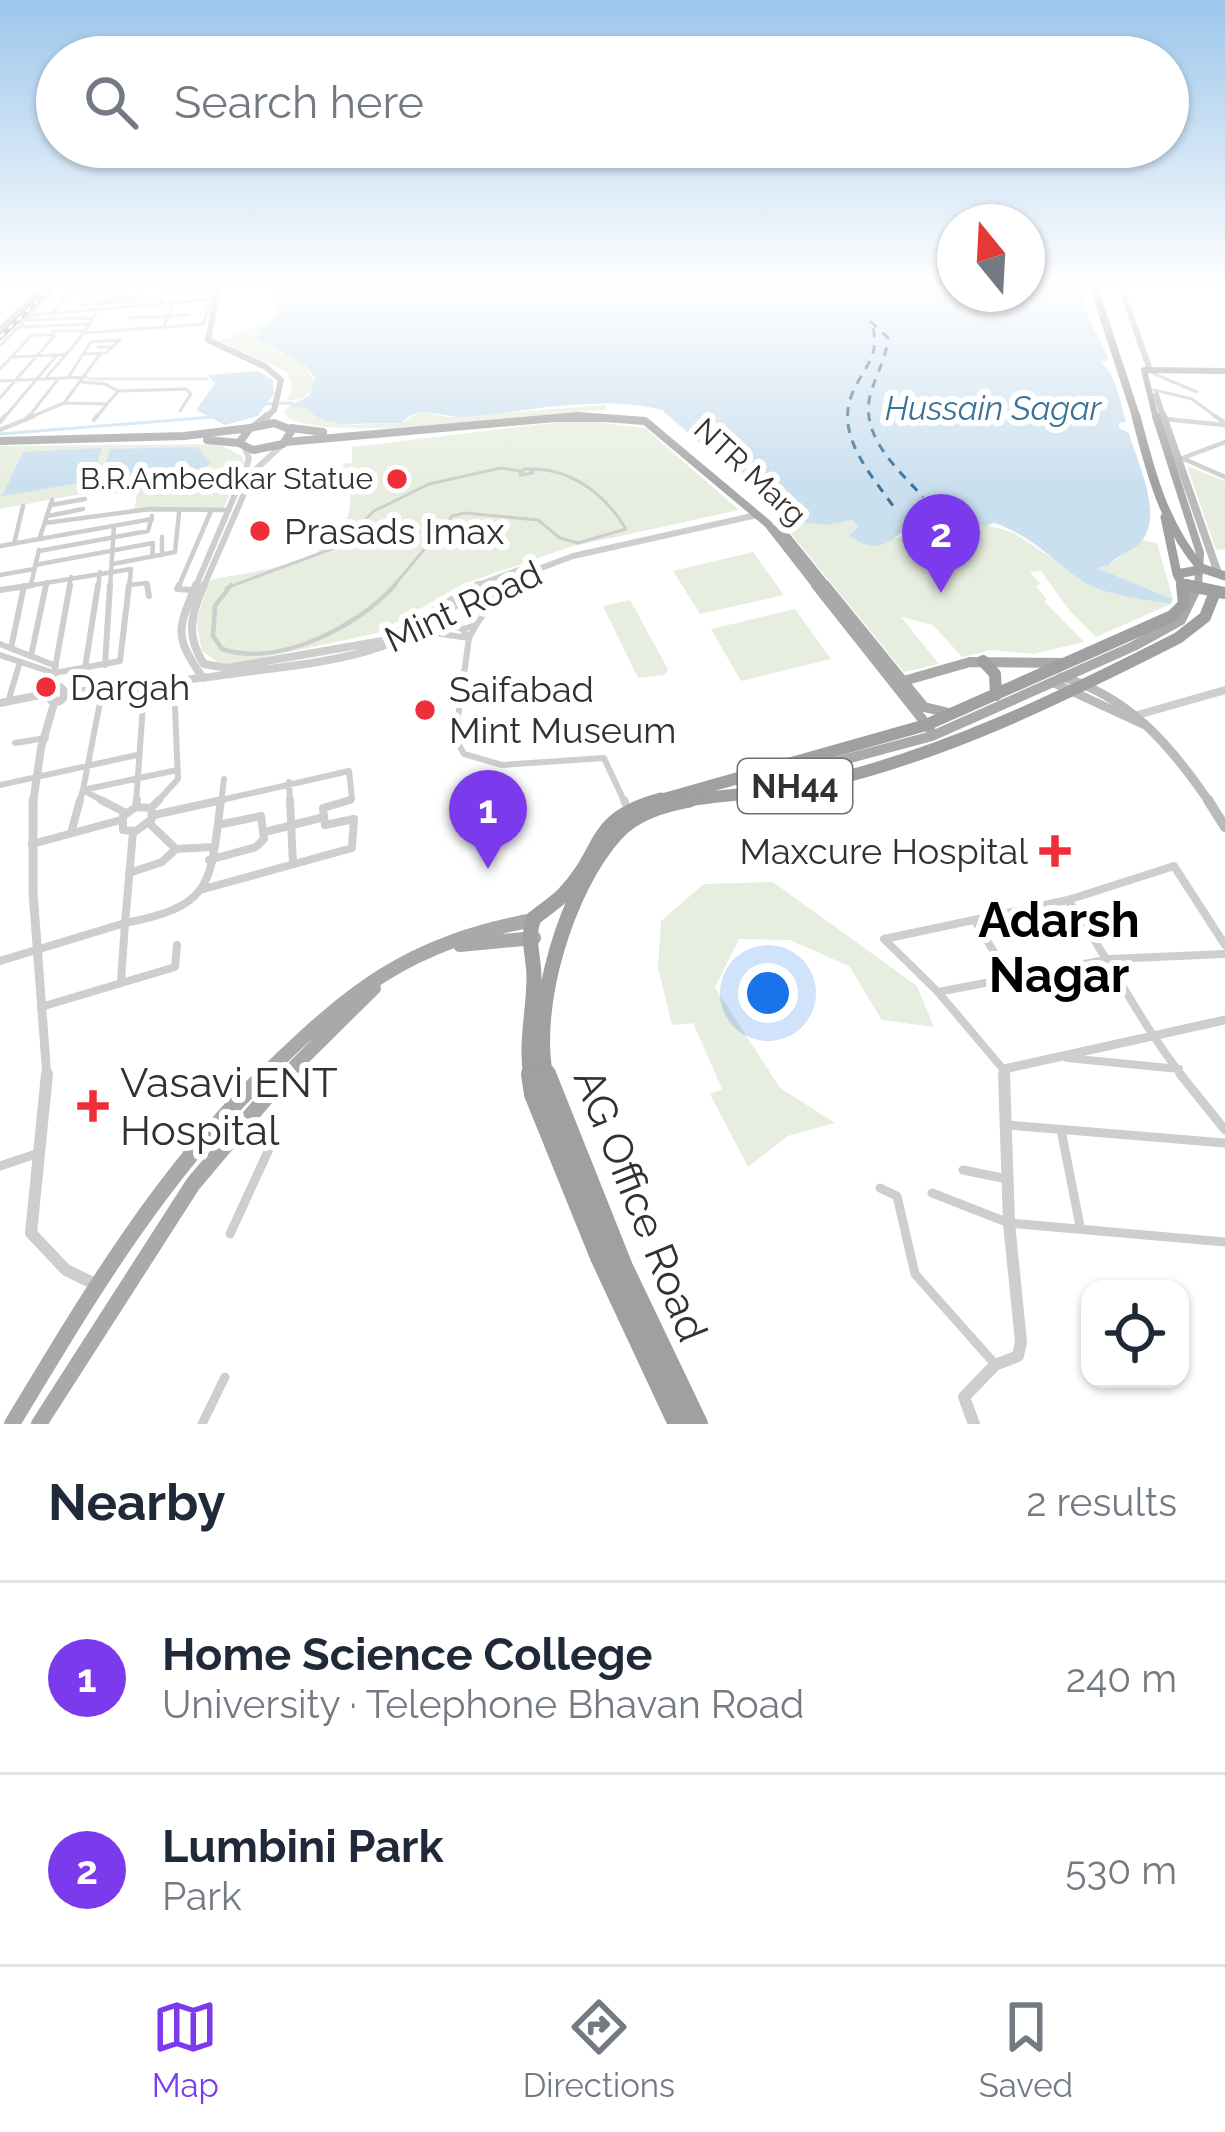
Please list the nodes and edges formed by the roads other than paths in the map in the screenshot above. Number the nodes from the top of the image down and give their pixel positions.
1 (16, 351) edge
2 (41, 351) edge
3 (68, 351) edge
4 (85, 351) edge
5 (89, 351) edge
6 (97, 351) edge
7 (231, 351) edge
8 (1112, 351) edge
9 (1116, 351) edge
10 (1142, 351) edge
11 (83, 354) junction
12 (57, 355) junction
13 (65, 355) junction
14 (37, 356) junction
15 (11, 357) junction
16 (0, 369) edge
17 (1149, 372) junction
18 (1225, 373) edge
19 (59, 378) junction
20 (68, 378) junction
21 (41, 379) junction
22 (84, 379) junction
23 (16, 380) junction
24 (0, 381) edge
25 (118, 391) junction
26 (1153, 391) junction
27 (1196, 392) dead end
28 (0, 398) edge
29 (188, 399) junction
30 (171, 400) dead end
31 (64, 403) junction
32 (107, 404) junction
33 (279, 404) junction
34 (180, 412) dead end
35 (1192, 414) dead end
36 (1165, 419) junction
37 (30, 420) junction
38 (94, 420) dead end
39 (0, 422) edge
40 (1198, 423) junction
41 (1225, 424) edge
42 (287, 426) junction
43 (253, 427) junction
44 (0, 430) edge
45 (162, 439) junction
46 (1225, 442) edge
47 (0, 443) edge
48 (284, 443) junction
49 (242, 445) junction
50 (1208, 447) junction
51 (1225, 454) edge
52 (1174, 456) junction
53 (250, 471) junction
54 (520, 471) joint
55 (1225, 477) edge
56 (86, 500) dead end
57 (23, 506) dead end
58 (83, 509) dead end
59 (152, 509) junction
60 (228, 510) junction
61 (211, 511) junction
62 (179, 513) junction
63 (754, 513) junction
64 (47, 519) junction
65 (152, 519) junction
66 (114, 522) junction
67 (942, 523) dead end
68 (914, 526) dead end
69 (82, 532) junction
70 (113, 537) junction
71 (162, 537) dead end
72 (40, 539) junction
73 (81, 543) junction
74 (14, 544) junction
75 (0, 546) edge
76 (112, 550) junction
77 (39, 551) junction
78 (1219, 554) edge
79 (162, 555) junction
80 (78, 557) junction
81 (152, 557) junction
82 (35, 567) junction
83 (113, 567) junction
84 (1202, 569) junction
85 (100, 572) junction
86 (0, 575) edge
87 (1221, 575) edge
88 (507, 577) junction
89 (71, 578) junction
90 (1180, 579) junction
91 (47, 582) junction
92 (28, 585) junction
93 (129, 585) junction
94 (0, 590) edge
95 (193, 590) junction
96 (1220, 592) edge
97 (149, 596) dead end
98 (428, 623) junction
99 (476, 625) junction
100 (417, 626) junction
101 (183, 627) junction
102 (463, 629) junction
103 (469, 638) junction
104 (0, 644) edge
105 (11, 648) junction
106 (0, 656) edge
107 (31, 656) junction
108 (983, 662) junction
109 (1068, 663) junction
110 (20, 664) junction
111 (204, 664) junction
112 (105, 665) junction
113 (85, 668) junction
114 (55, 669) junction
115 (214, 669) junction
116 (199, 675) junction
117 (1036, 677) junction
118 (898, 683) junction
119 (1081, 684) junction
120 (1225, 690) edge
121 (102, 692) junction
122 (51, 695) junction
123 (996, 695) junction
124 (4, 702) edge
125 (143, 705) dead end
126 (176, 708) dead end
127 (956, 712) junction
128 (1131, 718) junction
129 (926, 725) junction
130 (46, 738) junction
131 (15, 743) dead end
132 (942, 743) junction
133 (138, 755) junction
134 (90, 765) junction
135 (177, 770) junction
136 (38, 776) junction
137 (139, 779) junction
138 (224, 779) dead end
139 (289, 782) junction
140 (0, 785) edge
141 (731, 787) junction
142 (83, 790) junction
143 (220, 800) junction
144 (136, 807) junction
145 (628, 808) junction
146 (1219, 808) edge
147 (123, 816) junction
148 (151, 816) junction
149 (324, 817) junction
150 (218, 825) junction
151 (291, 825) junction
152 (1225, 827) edge
153 (133, 832) junction
154 (265, 832) junction
155 (71, 833) junction
156 (30, 844) junction
157 (212, 847) junction
158 (176, 849) junction
159 (209, 860) junction
160 (292, 864) junction
161 (129, 873) junction
162 (200, 890) junction
163 (572, 898) junction
164 (1068, 900) junction
165 (975, 921) junction
166 (125, 923) junction
167 (534, 925) junction
168 (562, 934) junction
169 (177, 945) dead end
170 (1225, 949) edge
171 (38, 950) junction
172 (1110, 959) junction
173 (0, 961) edge
174 (1010, 978) junction
175 (122, 982) junction
176 (938, 992) junction
177 (41, 1007) junction
178 (1225, 1020) edge
179 (1150, 1035) junction
180 (1057, 1057) junction
181 (1004, 1070) junction
182 (1182, 1070) junction
183 (245, 1118) junction
184 (1005, 1126) junction
185 (1061, 1130) junction
186 (1225, 1130) edge
187 (1225, 1143) edge
188 (41, 1153) junction
189 (0, 1166) edge
190 (963, 1170) dead end
191 (1007, 1179) junction
192 (880, 1188) dead end
193 (932, 1193) dead end
194 (1009, 1223) junction
195 (1080, 1226) junction
196 (230, 1234) dead end
197 (1225, 1242) edge
198 (94, 1284) junction
199 (995, 1365) junction
200 (225, 1376) dead end
201 (12, 1424) edge
202 (39, 1424) edge
203 (202, 1424) edge
204 (678, 1424) edge
205 (698, 1424) edge
206 (974, 1424) edge

1 - 15 street
2 - 14 street
3 - 13 street
4 - 11 street
5 - 11 street
6 - 22 street
7 - 33 main road
8 - 90 highway
9 - 84 highway
10 - 17 main road
11 - 20 street
12 - 13 street
12 - 14 street
12 - 21 street
13 - 21 street
14 - 15 street
14 - 23 street
15 - 16 street
17 - 18 main road
17 - 26 main road
17 - 27 street
19 - 20 street
19 - 21 street
19 - 37 street
20 - 22 street
21 - 23 street
21 - 39 street
22 - 25 street
22 - 31 street
23 - 24 street
23 - 28 street
25 - 29 street
25 - 32 street
26 - 36 main road
26 - 41 street
26 - 52 main road
29 - 30 street
29 - 34 street
31 - 32 street
31 - 37 street
32 - 38 street
33 - 42 main road
33 - 43 main road
35 - 40 street
36 - 40 street
36 - 52 main road
37 - 44 street
40 - 41 street
42 - 43 main road, NTR Marg
42 - 48 main road
42 - 118 main road, NTR Marg
43 - 45 main road, NTR Marg
43 - 49 main road
45 - 47 main road
45 - 49 main road, NTR Marg
46 - 50 street
48 - 49 main road, NTR Marg
48 - 53 street
48 - 63 main road, NTR Marg
49 - 53 street
50 - 51 street
50 - 52 street
52 - 55 street
52 - 78 main road
52 - 141 main road
53 - 60 street
53 - 101 street
54 - 54 street
56 - 64 street
57 - 74 street
58 - 64 street
59 - 62 street
59 - 64 street
59 - 65 street
60 - 61 street
60 - 95 street
61 - 62 street
61 - 95 street
62 - 79 street
63 - 88 street, Mint Road
63 - 118 main road, NTR Marg
64 - 72 street
65 - 66 street
65 - 70 street
66 - 69 street
66 - 70 street
67 - 68 street
69 - 72 street
69 - 73 street
70 - 73 street
70 - 76 street
71 - 79 street
72 - 74 street
72 - 77 street
73 - 77 street
73 - 80 street
74 - 75 street
76 - 80 street
76 - 81 street
76 - 83 street
77 - 82 street
78 - 87 main road
79 - 81 street
80 - 82 street
81 - 83 street
82 - 86 street
82 - 92 street
83 - 85 street
83 - 93 street
83 - 112 street
84 - 87 highway
84 - 90 highway
85 - 89 street
85 - 113 street
88 - 98 street, Mint Road
88 - 99 street
88 - 100 street, Mint Road
89 - 91 street
89 - 114 street
90 - 96 highway, NH44
90 - 109 highway, NH44
91 - 92 street
91 - 107 street
92 - 94 street
92 - 105 street
93 - 97 street
93 - 112 street
95 - 101 street
96 - 119 highway, NH44
98 - 100 street, Mint Road
98 - 102 street
99 - 102 street
99 - 103 street
100 - 103 street
100 - 115 street, Mint Road
100 - 116 street, Mint Road
101 - 111 street
101 - 116 street
102 - 103 street
103 - 145 street
104 - 105 street
105 - 107 street
106 - 110 street
107 - 114 street
108 - 109 main road
108 - 118 main road
108 - 123 highway
109 - 117 highway, NH44
110 - 114 street
110 - 124 street
111 - 115 street
111 - 116 street
112 - 113 street
113 - 114 street
114 - 122 street
115 - 116 street
116 - 121 street, Mint Road
117 - 119 main road
117 - 123 highway, NH44
118 - 127 main road, NTR Marg
118 - 129 main road, NTR Marg
119 - 128 main road
119 - 132 highway, NH44
120 - 128 street
121 - 122 street, Mint Road
121 - 134 street
122 - 124 street
122 - 130 street
123 - 127 highway, NH44
125 - 133 street
126 - 135 street
127 - 129 highway, NH44
128 - 146 main road
129 - 132 main road, NTR Marg
129 - 141 highway, NH44
130 - 131 street
130 - 136 street
132 - 141 highway, NH44
133 - 134 street
133 - 137 street
134 - 136 street
134 - 142 street
135 - 137 street
135 - 148 street
136 - 140 street
136 - 156 street
137 - 142 street
137 - 144 street
138 - 143 street
139 - 143 street
139 - 149 street
139 - 151 street
141 - 145 highway, NH44
141 - 163 highway, NH44
142 - 147 street
142 - 155 street
143 - 148 street
143 - 150 street
144 - 147 street
144 - 148 street
145 - 163 highway, NH44
146 - 152 main road
147 - 153 street
147 - 155 street
148 - 153 street
148 - 158 street
149 - 151 street
149 - 160 street
150 - 154 street
150 - 157 street
151 - 154 street
151 - 160 street
153 - 161 street
154 - 159 street
155 - 156 street
156 - 171 street
157 - 158 street
157 - 159 street
158 - 161 street
159 - 162 street
160 - 162 street
161 - 166 street
162 - 166 street
163 - 167 highway, NH44
163 - 168 highway, NH44
164 - 165 street
164 - 170 street
164 - 172 street
165 - 174 street
165 - 176 street
166 - 171 street
166 - 175 street
167 - 168 highway
167 - 168 highway
167 - 183 main road
167 - 198 main road
167 - 204 highway, AG Office Road
168 - 205 highway, AG Office Road / NH44
169 - 175 street
170 - 172 street
171 - 173 street
171 - 177 street
172 - 174 street
172 - 179 street
174 - 176 street
175 - 177 street
176 - 181 street
177 - 188 street
178 - 179 street
179 - 180 street
179 - 182 street
180 - 181 street
180 - 182 street
181 - 184 street
182 - 186 street
183 - 196 street
183 - 202 main road
184 - 185 street
184 - 191 street
185 - 187 street
185 - 195 street
188 - 189 street
188 - 198 street
190 - 191 street
191 - 194 street
192 - 199 street
193 - 194 street
194 - 195 street
194 - 199 street
195 - 197 street
198 - 201 main road
199 - 206 street
200 - 203 street

